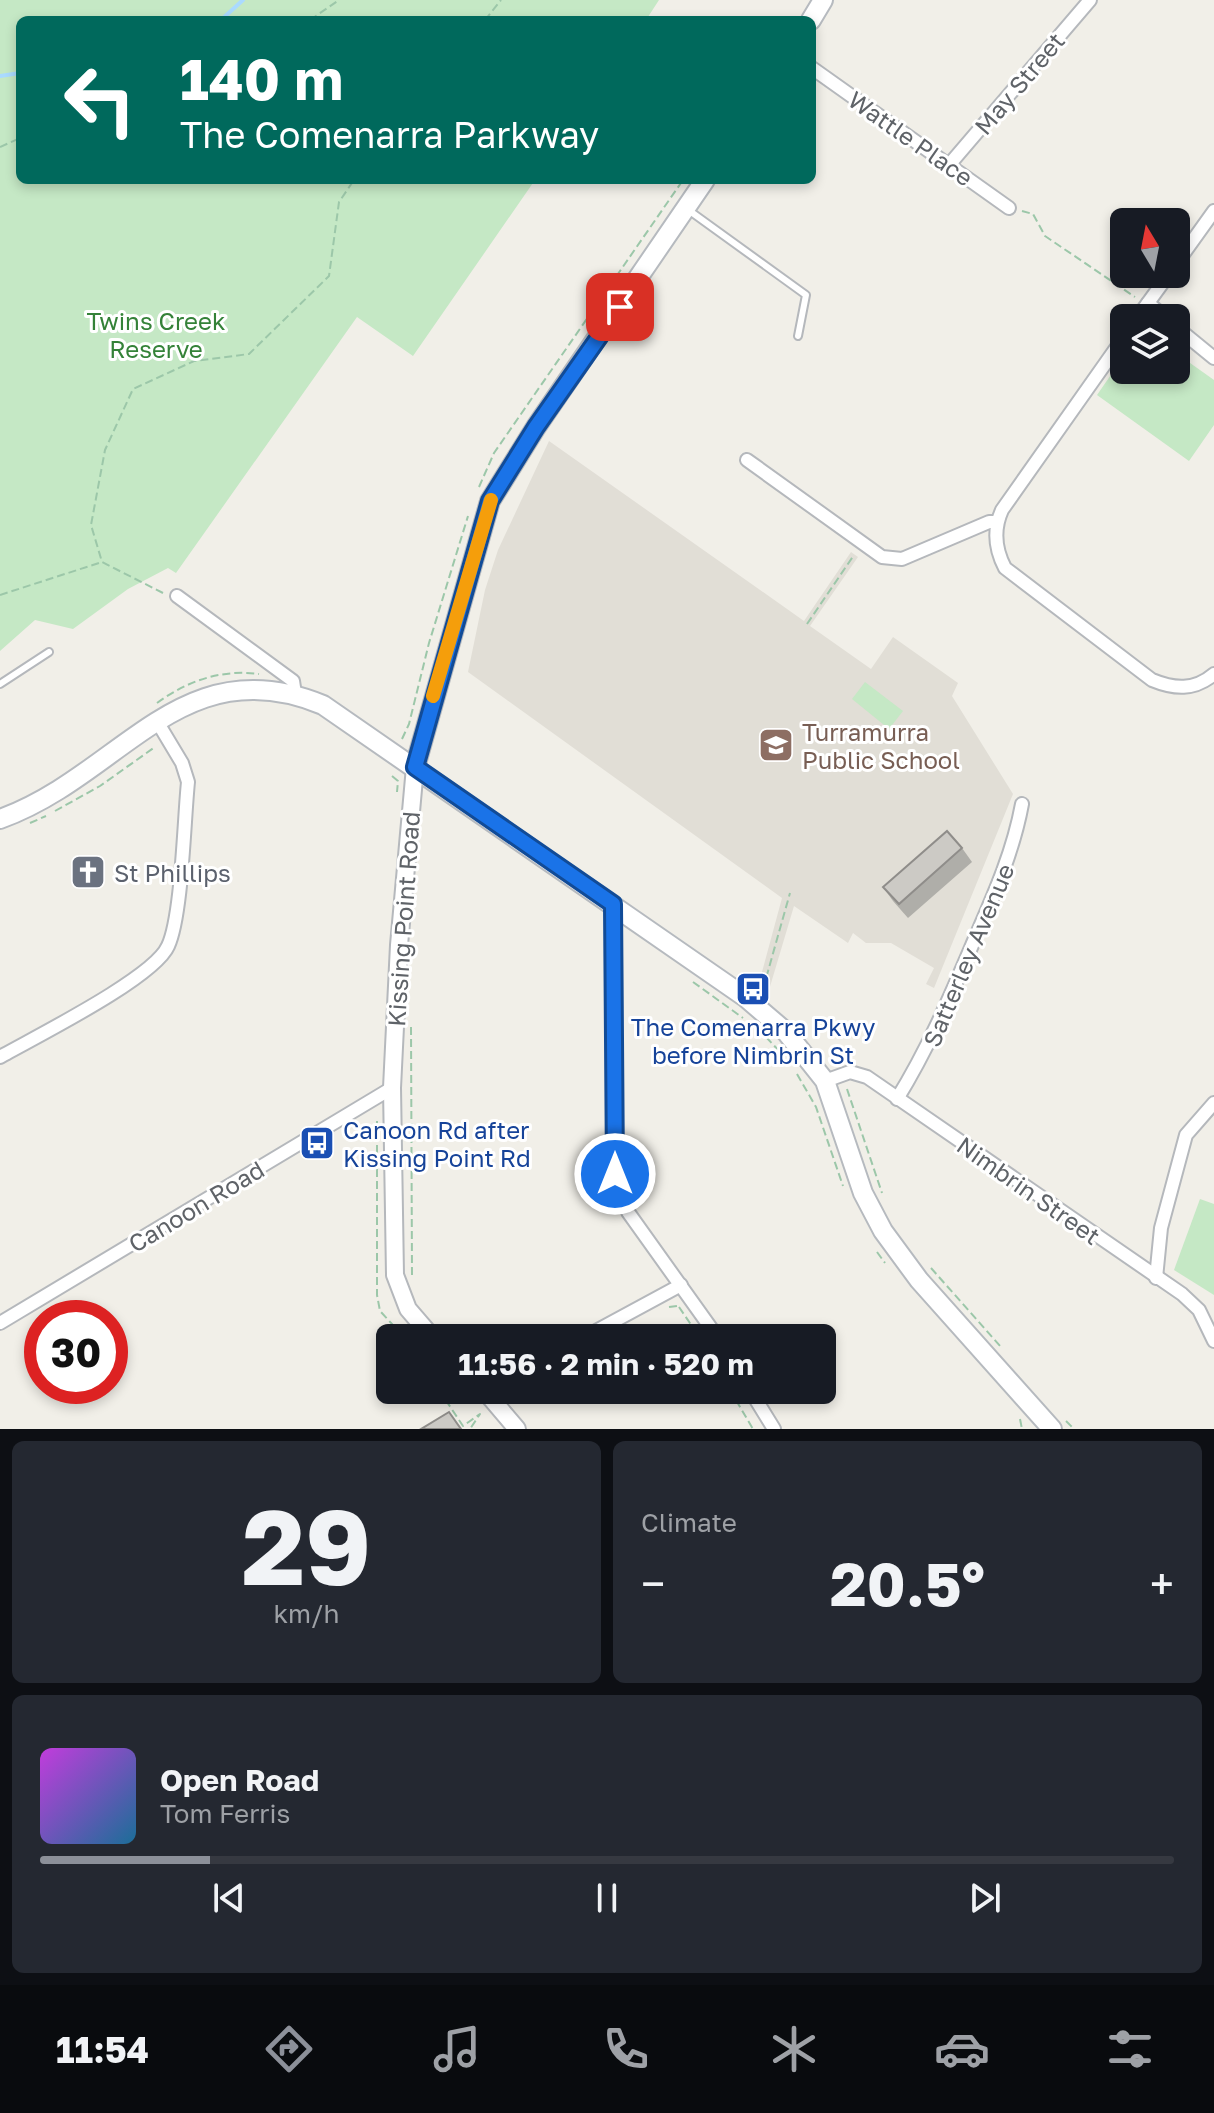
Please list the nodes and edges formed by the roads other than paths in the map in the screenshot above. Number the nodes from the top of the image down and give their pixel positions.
1 (1090, 0) edge
2 (816, 71) edge
3 (949, 165) junction
4 (702, 184) edge
5 (685, 208) junction
6 (1009, 208) road end
7 (1214, 211) edge
8 (1190, 244) edge
9 (1159, 288) edge
10 (1148, 303) edge
11 (798, 336) dead end
12 (1190, 338) edge
13 (1110, 357) edge
14 (1214, 358) edge
15 (747, 460) dead end
16 (997, 522) junction
17 (177, 596) road end
18 (49, 652) dead end
19 (1214, 674) edge
20 (0, 684) edge
21 (295, 694) junction
22 (158, 723) junction
23 (415, 767) junction
24 (1022, 804) dead end
25 (0, 819) edge
26 (613, 904) junction
27 (0, 1057) edge
28 (825, 1081) junction
29 (392, 1088) junction
30 (897, 1099) junction
31 (1214, 1103) edge
32 (1156, 1278) junction
33 (681, 1285) junction
34 (0, 1323) edge
35 (427, 1324) edge
36 (609, 1324) edge
37 (708, 1324) edge
38 (1214, 1341) edge
39 (497, 1404) edge
40 (759, 1404) edge
41 (1038, 1421) edge
42 (1058, 1423) edge
43 (517, 1429) edge
44 (774, 1429) edge

1 - 3 street, May Street
2 - 3 street, Wattle Place
3 - 6 street, Wattle Place
4 - 5 main road, Kissing Point Road
5 - 11 lane
5 - 23 main road, Kissing Point Road
7 - 8 street
9 - 10 street
12 - 14 street
13 - 16 street
15 - 16 street
16 - 19 street
17 - 21 street
18 - 20 lane
21 - 22 main road
21 - 23 main road
22 - 25 main road
22 - 27 street
23 - 26 main road
23 - 29 street, Kissing Point Road
24 - 30 street, Satterley Avenue
26 - 28 main road
26 - 33 street
28 - 30 street, Nimbrin Street
28 - 41 main road
29 - 34 street, Canoon Road
29 - 35 street, Kissing Point Road
30 - 32 street, Nimbrin Street
31 - 32 street
32 - 38 street, Nimbrin Street
33 - 36 street
33 - 37 street
39 - 43 street
40 - 44 street
41 - 42 main road

